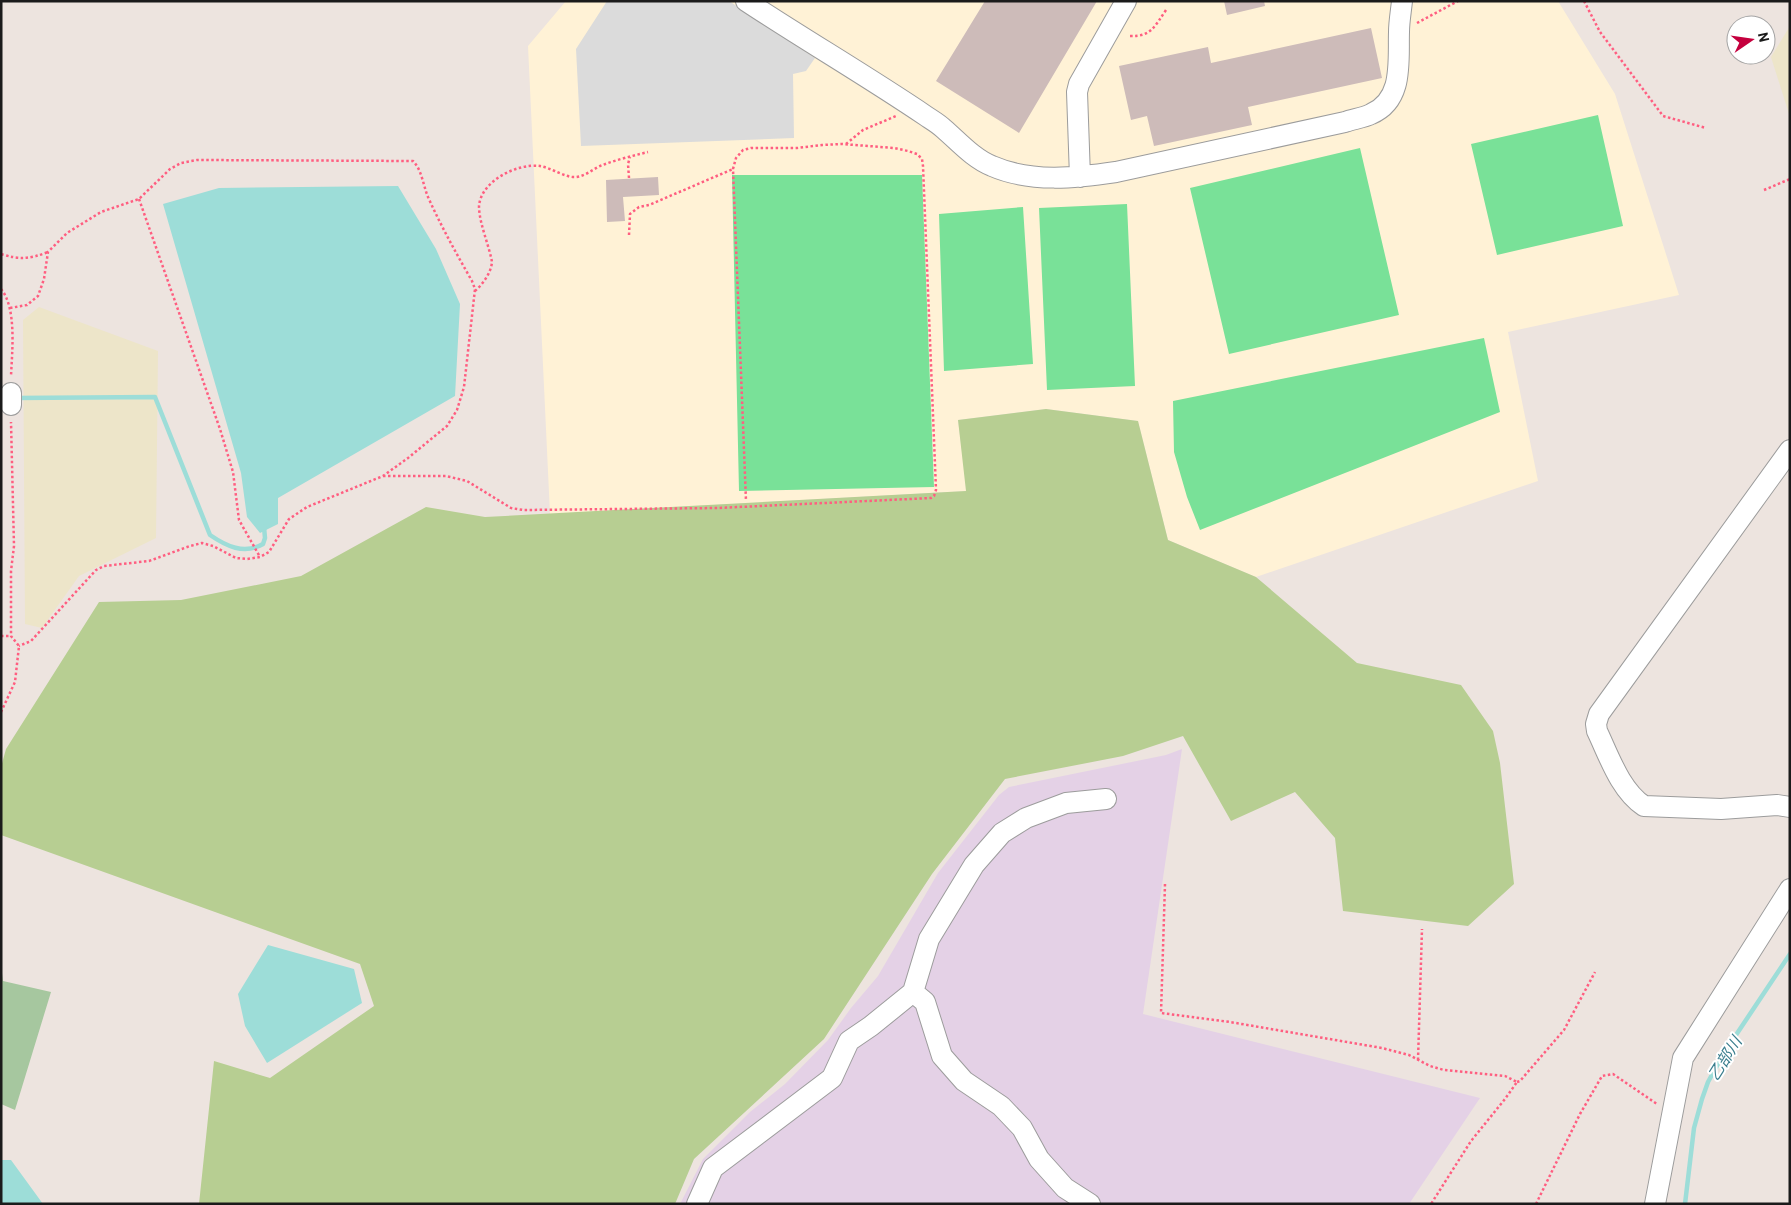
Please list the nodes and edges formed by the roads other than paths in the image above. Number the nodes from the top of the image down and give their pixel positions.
1 (746, 1) edge
2 (1126, 1) edge
3 (1402, 1) edge
4 (1080, 177) junction
5 (1790, 450) edge
6 (1106, 799) dead end
7 (1790, 807) edge
8 (1790, 889) edge
9 (913, 992) junction
10 (697, 1204) edge
11 (1090, 1204) edge
12 (1655, 1204) edge

1 - 4 street
2 - 4 street
3 - 4 street
5 - 7 street
6 - 9 street
8 - 12 street
9 - 10 street
9 - 11 street

